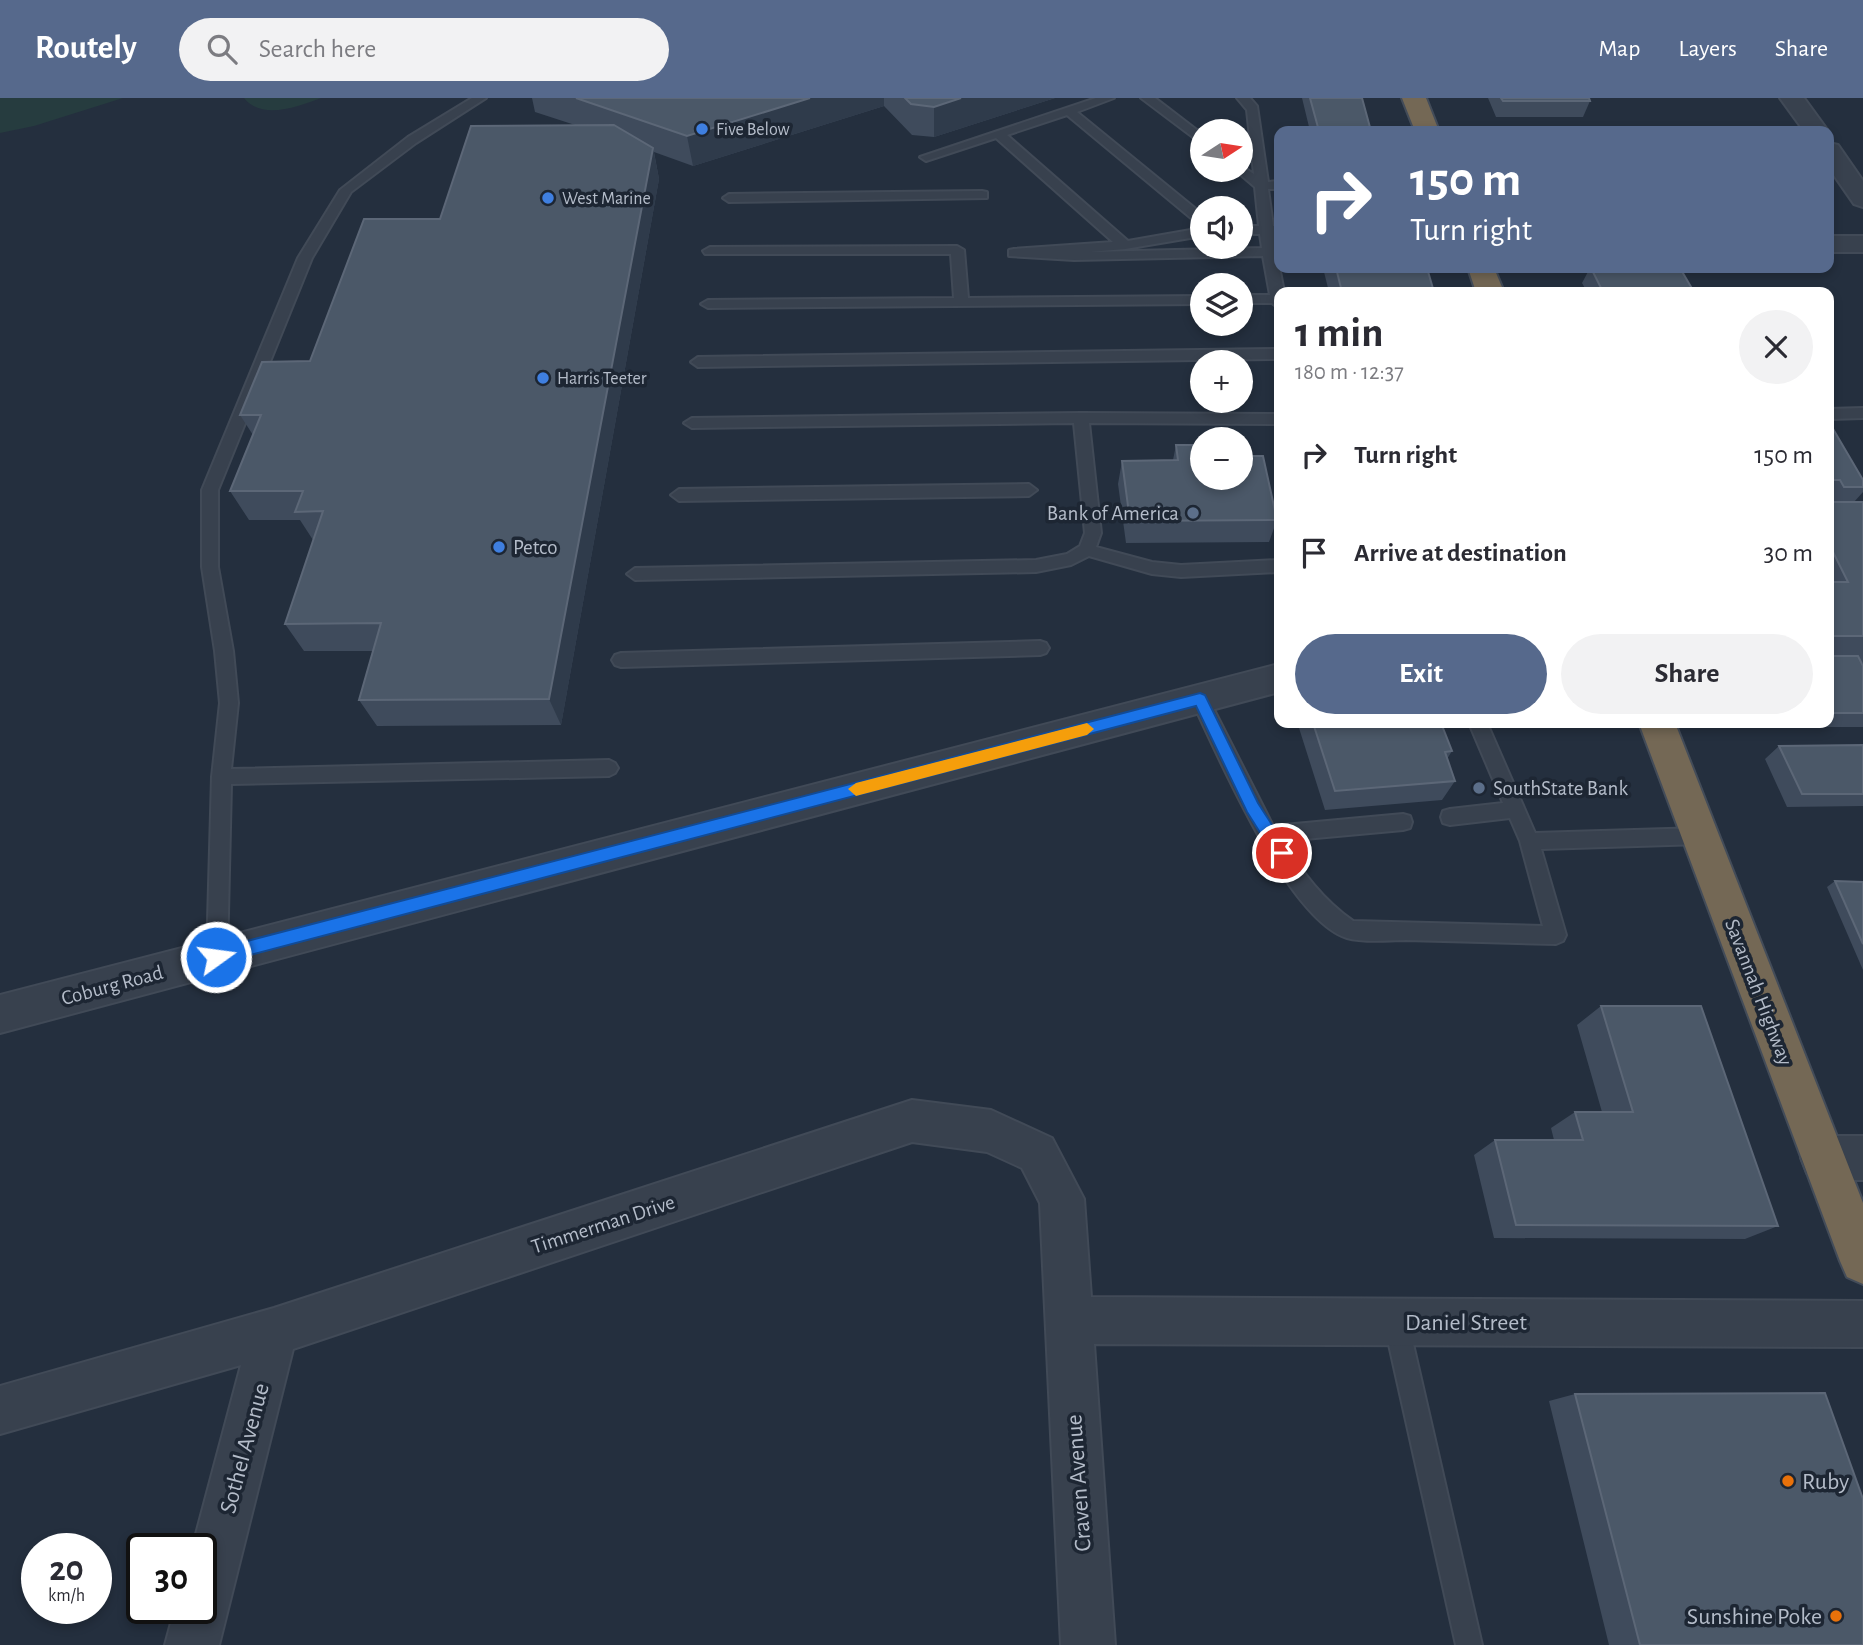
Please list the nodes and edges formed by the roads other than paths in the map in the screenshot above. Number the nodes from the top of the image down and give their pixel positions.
1 (480, 98) edge
2 (1108, 98) edge
3 (1147, 98) edge
4 (1244, 98) edge
5 (1414, 98) edge
6 (1793, 98) edge
7 (1069, 111) junction
8 (1425, 126) edge
9 (1813, 126) edge
10 (1190, 131) edge
11 (999, 134) junction
12 (1834, 157) edge
13 (926, 158) dead end
14 (1253, 179) edge
15 (1262, 186) junction
16 (1274, 186) edge
17 (982, 195) dead end
18 (729, 198) dead end
19 (1863, 199) edge
20 (1190, 210) edge
21 (1253, 230) edge
22 (1273, 230) edge
23 (1190, 234) edge
24 (1834, 244) edge
25 (1863, 244) edge
26 (1125, 245) junction
27 (710, 251) dead end
28 (1274, 252) edge
29 (1190, 299) edge
30 (961, 300) junction
31 (1253, 300) edge
32 (1274, 302) edge
33 (708, 304) dead end
34 (1274, 354) edge
35 (698, 362) dead end
36 (1863, 413) edge
37 (1834, 414) edge
38 (1082, 418) junction
39 (1274, 419) edge
40 (692, 423) dead end
41 (1029, 490) dead end
42 (678, 495) dead end
43 (1087, 550) junction
44 (1274, 566) edge
45 (635, 574) dead end
46 (1040, 648) dead end
47 (621, 660) dead end
48 (1274, 679) edge
49 (1200, 699) junction
50 (1480, 728) edge
51 (1659, 728) edge
52 (609, 768) dead end
53 (222, 777) junction
54 (1517, 809) junction
55 (1450, 817) dead end
56 (1403, 822) dead end
57 (1270, 834) junction
58 (1701, 836) junction
59 (1529, 841) junction
60 (216, 957) junction
61 (0, 1014) edge
62 (1843, 1158) edge
63 (1863, 1261) edge
64 (1068, 1320) junction
65 (1396, 1322) junction
66 (1863, 1324) edge
67 (274, 1332) junction
68 (0, 1410) edge
69 (192, 1645) edge
70 (1088, 1645) edge
71 (1469, 1645) edge

1 - 53 lane
2 - 7 lane
3 - 10 lane
4 - 15 lane
5 - 8 highway
6 - 9 street
7 - 11 lane
7 - 20 lane
11 - 13 lane
11 - 26 lane
12 - 19 street
14 - 15 lane
15 - 16 lane
15 - 22 lane
17 - 18 lane
21 - 22 lane
22 - 28 lane
23 - 26 lane
24 - 25 street
26 - 28 lane
27 - 30 lane
29 - 30 lane
30 - 33 lane
31 - 32 lane
34 - 35 lane
36 - 37 lane
38 - 39 lane
38 - 40 lane
38 - 43 lane
41 - 42 lane
43 - 44 lane
43 - 45 lane
46 - 47 lane
48 - 49 street, Coburg Road
49 - 57 lane
49 - 60 street, Coburg Road
50 - 54 lane
51 - 58 highway, Savannah Highway
52 - 53 lane
53 - 60 lane
54 - 55 lane
54 - 59 lane
56 - 57 lane
57 - 59 lane
58 - 59 lane
58 - 62 highway, Savannah Highway
60 - 61 street, Coburg Road
62 - 63 highway, Savannah Highway
64 - 65 street, Daniel Street
64 - 67 street, Timmerman Drive
64 - 70 street, Craven Avenue
65 - 66 street, Daniel Street
65 - 71 lane
67 - 68 street, Timmerman Drive
67 - 69 street, Sothel Avenue

